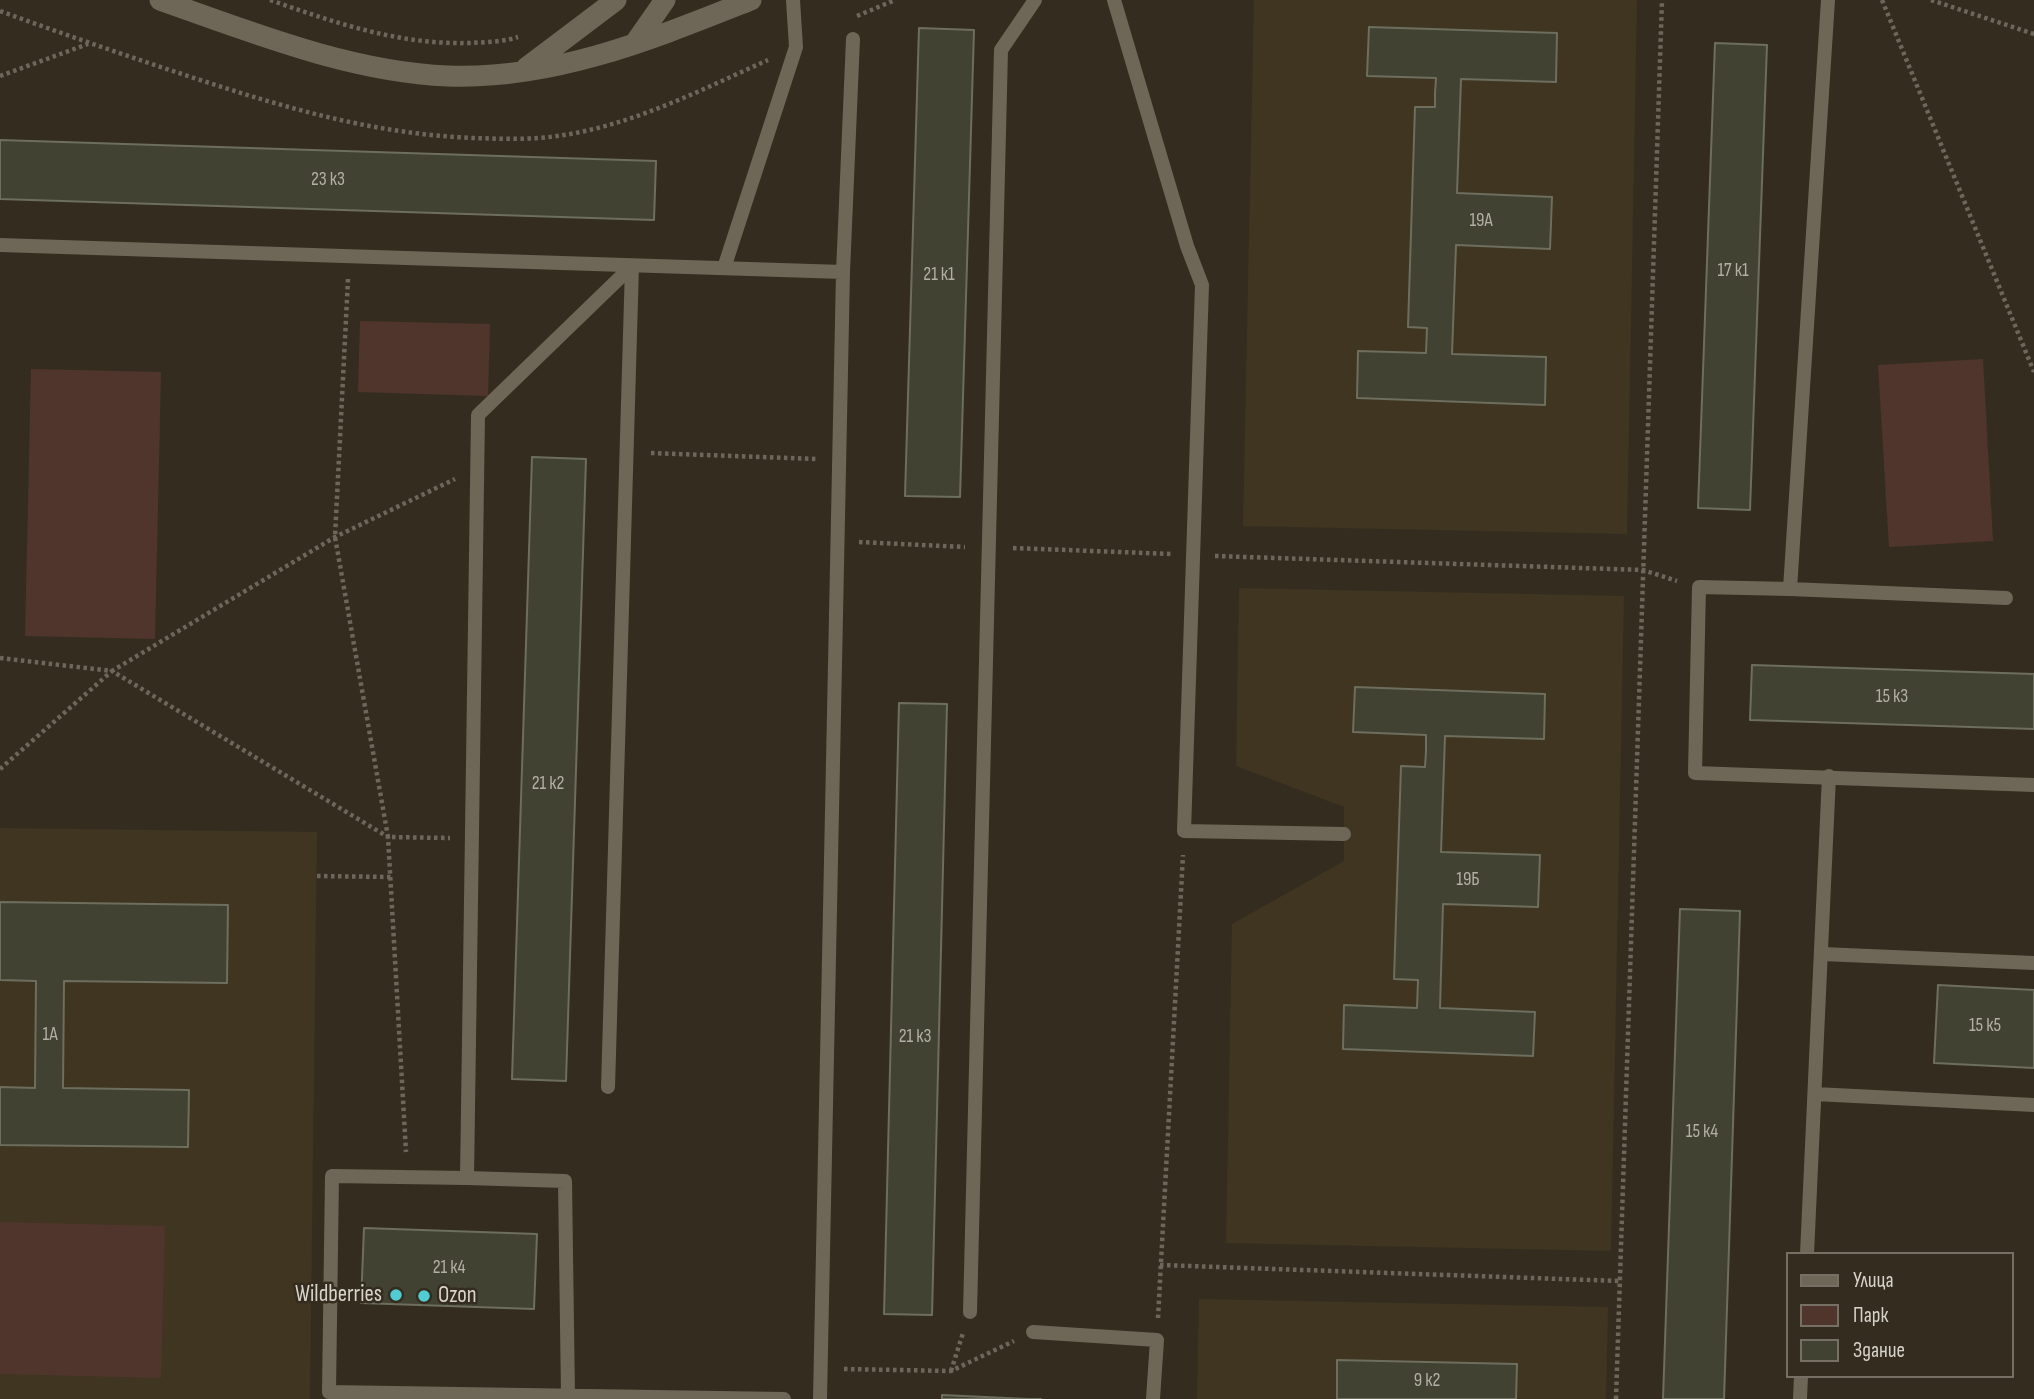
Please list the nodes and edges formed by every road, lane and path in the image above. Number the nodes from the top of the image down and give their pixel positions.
1 (160, 0) edge
2 (270, 0) edge
3 (616, 0) edge
4 (666, 0) edge
5 (751, 0) edge
6 (793, 0) edge
7 (894, 0) edge
8 (1035, 0) edge
9 (1114, 0) edge
10 (1662, 0) edge
11 (1828, 0) edge
12 (1882, 0) edge
13 (1931, 0) edge
14 (866, 12) dead end
15 (681, 27) junction
16 (2034, 34) edge
17 (523, 36) dead end
18 (853, 39) dead end
19 (89, 43) dead end
20 (635, 43) junction
21 (523, 71) junction
22 (0, 76) edge
23 (0, 245) edge
24 (349, 257) junction
25 (632, 266) junction
26 (724, 268) junction
27 (843, 272) junction
28 (2034, 372) edge
29 (626, 452) junction
30 (839, 460) junction
31 (477, 468) junction
32 (335, 537) junction
33 (1192, 555) junction
34 (1643, 570) junction
35 (1699, 587) junction
36 (1790, 589) junction
37 (2006, 598) dead end
38 (0, 658) edge
39 (112, 671) junction
40 (0, 769) edge
41 (1829, 776) junction
42 (2034, 785) edge
43 (1184, 831) junction
44 (1344, 834) dead end
45 (388, 837) junction
46 (472, 838) junction
47 (317, 876) dead end
48 (391, 877) junction
49 (1822, 954) junction
50 (2034, 963) edge
51 (607, 1087) dead end
52 (1815, 1094) junction
53 (2034, 1105) edge
54 (408, 1177) junction
55 (467, 1178) junction
56 (1807, 1252) edge
57 (1160, 1265) junction
58 (1619, 1281) junction
59 (970, 1312) joint
60 (1033, 1332) joint
61 (1157, 1340) junction
62 (820, 1368) junction
63 (951, 1371) junction
64 (1801, 1378) edge
65 (568, 1396) junction
66 (784, 1399) edge
67 (820, 1399) edge
68 (1153, 1399) edge
69 (1616, 1399) edge
70 (1800, 1399) edge

1 - 21 street
2 - 17 path
3 - 21 street
4 - 15 street
4 - 20 street
5 - 15 street
6 - 26 lane
7 - 14 path
8 - 59 lane
9 - 33 lane
10 - 34 path
11 - 36 lane
12 - 28 path
13 - 16 path
15 - 20 street
18 - 27 lane
19 - 22 path
20 - 21 street
23 - 24 lane
24 - 25 lane
24 - 32 path
25 - 26 lane
25 - 29 lane
25 - 31 lane
26 - 27 lane
27 - 30 lane
29 - 30 path
29 - 51 lane
30 - 62 lane
31 - 32 path
31 - 46 lane
32 - 39 path
32 - 45 path
33 - 34 path
33 - 43 lane
34 - 35 path
34 - 58 path
35 - 36 lane
35 - 41 lane
36 - 37 lane
38 - 39 path
39 - 40 path
39 - 45 path
41 - 42 lane
41 - 49 lane
43 - 44 lane
43 - 57 path
45 - 46 path
45 - 48 path
46 - 55 lane
47 - 48 path
48 - 54 path
49 - 50 lane
49 - 52 lane
52 - 53 lane
52 - 56 lane
54 - 55 lane
54 - 65 lane
55 - 65 lane
57 - 58 path
57 - 61 path
58 - 69 path
59 - 63 path
60 - 61 lane
60 - 63 path
61 - 68 lane
62 - 63 path
62 - 67 lane
64 - 70 lane
65 - 66 lane

